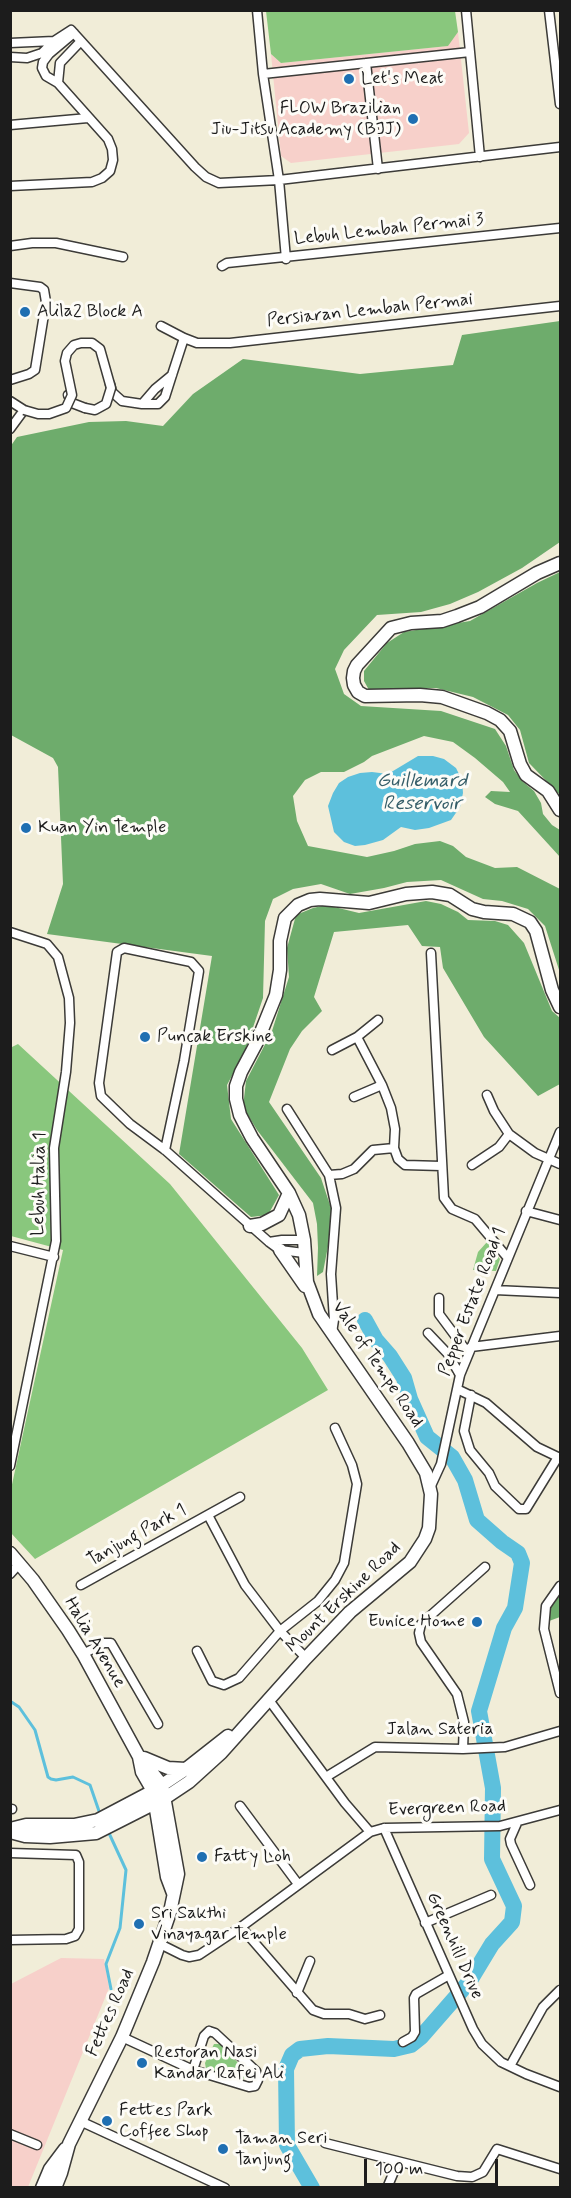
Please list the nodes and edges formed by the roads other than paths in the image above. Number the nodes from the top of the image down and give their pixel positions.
1 (257, 10) edge
2 (466, 10) edge
3 (549, 10) edge
4 (74, 33) junction
5 (54, 41) junction
6 (80, 42) junction
7 (10, 43) edge
8 (470, 52) junction
9 (10, 57) edge
10 (366, 63) junction
11 (263, 74) junction
12 (58, 83) junction
13 (561, 104) edge
14 (88, 118) junction
15 (10, 125) edge
16 (561, 147) edge
17 (480, 157) junction
18 (378, 169) junction
19 (279, 180) junction
20 (10, 186) edge
21 (561, 228) edge
22 (10, 246) edge
23 (123, 257) dead end
24 (286, 259) junction
25 (222, 266) dead end
26 (10, 283) edge
27 (561, 306) edge
28 (161, 326) dead end
29 (184, 338) junction
30 (10, 380) edge
31 (10, 401) edge
32 (24, 411) junction
33 (10, 429) edge
34 (561, 563) edge
35 (561, 810) edge
36 (10, 932) edge
37 (431, 953) dead end
38 (561, 1007) edge
39 (378, 1020) dead end
40 (357, 1037) junction
41 (332, 1050) dead end
42 (382, 1085) junction
43 (487, 1095) dead end
44 (354, 1097) dead end
45 (287, 1109) dead end
46 (561, 1132) edge
47 (509, 1134) junction
48 (394, 1148) junction
49 (165, 1150) junction
50 (549, 1159) junction
51 (561, 1164) edge
52 (472, 1165) dead end
53 (441, 1166) junction
54 (329, 1175) junction
55 (289, 1193) junction
56 (526, 1212) junction
57 (561, 1220) edge
58 (250, 1226) junction
59 (304, 1240) junction
60 (269, 1242) junction
61 (10, 1246) edge
62 (280, 1250) junction
63 (304, 1253) junction
64 (54, 1257) junction
65 (507, 1257) junction
66 (495, 1290) junction
67 (561, 1293) edge
68 (310, 1295) junction
69 (439, 1298) dead end
70 (332, 1333) junction
71 (428, 1334) dead end
72 (561, 1336) edge
73 (470, 1350) junction
74 (460, 1375) junction
75 (457, 1389) junction
76 (471, 1395) junction
77 (334, 1428) dead end
78 (559, 1458) edge
79 (10, 1466) edge
80 (430, 1488) junction
81 (240, 1497) dead end
82 (208, 1515) junction
83 (10, 1553) edge
84 (20, 1563) junction
85 (485, 1567) dead end
86 (10, 1574) edge
87 (81, 1585) dead end
88 (561, 1586) edge
89 (280, 1631) junction
90 (197, 1651) dead end
91 (83, 1654) junction
92 (306, 1658) junction
93 (561, 1693) edge
94 (268, 1700) junction
95 (250, 1719) junction
96 (158, 1724) dead end
97 (561, 1731) edge
98 (463, 1749) junction
99 (138, 1756) junction
100 (186, 1769) junction
101 (326, 1777) junction
102 (158, 1788) junction
103 (160, 1801) junction
104 (240, 1806) dead end
105 (561, 1810) edge
106 (105, 1822) junction
107 (517, 1823) junction
108 (384, 1828) junction
109 (10, 1831) edge
110 (370, 1832) junction
111 (10, 1853) edge
112 (298, 1884) junction
113 (530, 1885) dead end
114 (491, 1895) dead end
115 (425, 1923) junction
116 (241, 1927) junction
117 (10, 1940) edge
118 (160, 1944) junction
119 (310, 1961) dead end
120 (451, 1978) junction
121 (561, 1990) edge
122 (297, 1993) junction
123 (380, 2015) dead end
124 (122, 2037) junction
125 (403, 2042) dead end
126 (510, 2066) junction
127 (193, 2070) junction
128 (561, 2087) edge
129 (80, 2121) junction
130 (10, 2134) edge
131 (326, 2143) dead end
132 (69, 2144) junction
133 (37, 2145) dead end
134 (398, 2162) junction
135 (561, 2169) edge
136 (42, 2187) edge
137 (55, 2187) edge
138 (225, 2187) edge
139 (387, 2187) edge

1 - 11 street
2 - 8 street
3 - 13 street
4 - 5 street
4 - 6 street
4 - 12 street
5 - 7 street
5 - 9 street
6 - 12 street
6 - 19 street
8 - 10 street
8 - 17 street
10 - 11 street
10 - 18 street
11 - 19 street
12 - 14 street
14 - 15 street
14 - 20 street
16 - 17 street
17 - 18 street
18 - 19 street
19 - 24 street
21 - 24 street, Lebuh Lembah Permai 3
22 - 23 street
24 - 25 street, Lebuh Lembah Permai 3
26 - 30 street
27 - 29 street, Persiaran Lembah Permai
28 - 29 street, Persiaran Lembah Permai
29 - 32 street, bridge
31 - 32 street
32 - 33 street
34 - 35 main road
36 - 64 street, Lebuh Halia 1
37 - 53 street
38 - 55 main road, Vale of Tempe Road
39 - 40 street
40 - 41 street
40 - 42 street
42 - 44 street
42 - 48 street
43 - 47 street
45 - 54 street
46 - 50 street, Pepper Estate Road 1
47 - 50 street
47 - 52 street
48 - 53 street
48 - 54 street
49 - 49 street
49 - 58 street
50 - 51 street
50 - 56 street, Pepper Estate Road 1
53 - 65 street
54 - 70 street
55 - 58 main road
55 - 59 main road, Vale of Tempe Road
56 - 57 street
56 - 65 street, Pepper Estate Road 1
58 - 60 street
59 - 60 street
59 - 63 main road, Vale of Tempe Road
60 - 62 street
61 - 64 street
62 - 63 street
62 - 68 main road
63 - 68 main road, Vale of Tempe Road
64 - 79 street, Lebuh Halia 1
65 - 66 street, Pepper Estate Road 1
66 - 67 street
66 - 73 street, Pepper Estate Road 1
68 - 70 main road, Vale of Tempe Road
69 - 73 street
70 - 80 main road, Vale of Tempe Road
71 - 74 street
72 - 73 street
73 - 74 street, Pepper Estate Road 1
74 - 75 street, Pepper Estate Road 1
75 - 76 street
75 - 80 street, Pepper Estate Road 1
76 - 78 street
76 - 78 street
77 - 89 street
80 - 92 main road, Mount Erskine Road
81 - 82 street, Tanjung Park 1
82 - 87 street, Tanjung Park 1
82 - 89 street, Tanjung Park 1
83 - 84 main road, Halia Avenue
84 - 86 street
84 - 91 main road, Halia Avenue
85 - 98 street
88 - 93 street
89 - 90 street
89 - 92 street, Tanjung Park 1
91 - 96 street
91 - 99 main road, Halia Avenue
92 - 94 main road, Mount Erskine Road
94 - 95 main road, Mount Erskine Road
94 - 101 street
95 - 100 main road, Mount Erskine Road
95 - 103 main road, Mount Erskine Road
97 - 98 street, Jalan Sateria
98 - 101 street, Jalan Sateria
99 - 100 main road
99 - 102 main road, Halia Avenue
100 - 102 main road, Mount Erskine Road
101 - 110 street
102 - 103 main road, Halia Avenue
102 - 106 main road, Mount Erskine Road
103 - 106 main road, Mount Erskine Road
103 - 118 main road, Fettes Road
104 - 112 street
105 - 107 street, Evergreen Road
106 - 109 main road, Mount Erskine Road
107 - 108 street, Evergreen Road
107 - 113 street
108 - 110 street, Evergreen Road
108 - 115 street, Greenhill Drive
110 - 112 street, Evergreen Road
111 - 117 street
112 - 116 street, Evergreen Road
114 - 115 street
115 - 120 street, Greenhill Drive
116 - 118 street, Evergreen Road
116 - 122 street
118 - 124 main road, Fettes Road
119 - 122 street
120 - 125 street
120 - 126 street, Greenhill Drive
121 - 126 street
122 - 123 street
124 - 127 street
124 - 129 main road, Fettes Road
126 - 128 street, Greenhill Drive
127 - 127 street
129 - 132 main road, Fettes Road
129 - 138 street
130 - 133 street
131 - 134 street
132 - 136 main road, Fettes Road
132 - 137 main road, Fettes Road
134 - 135 street
134 - 139 street

